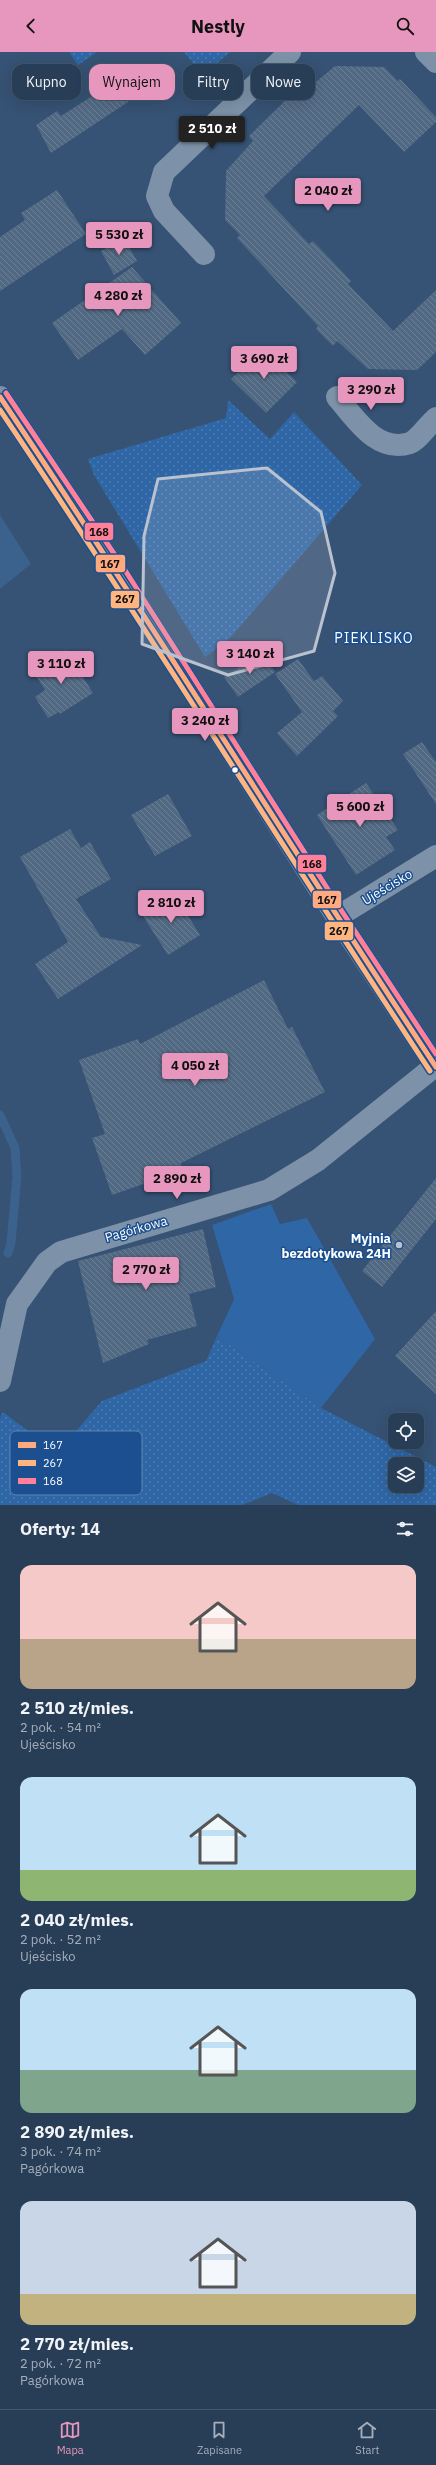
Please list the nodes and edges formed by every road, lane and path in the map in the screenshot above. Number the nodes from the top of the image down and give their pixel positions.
1 (290, 52) edge
2 (426, 52) edge
3 (436, 62) edge
4 (204, 254) dead end
5 (0, 397) edge
6 (336, 397) dead end
7 (436, 418) edge
8 (436, 856) edge
9 (337, 917) junction
10 (436, 1067) edge
11 (0, 1381) edge

1 - 4 street
2 - 3 street
5 - 9 street
6 - 7 street
8 - 9 street, Ujeścisko
9 - 10 street
10 - 11 street, Pagórkowa

